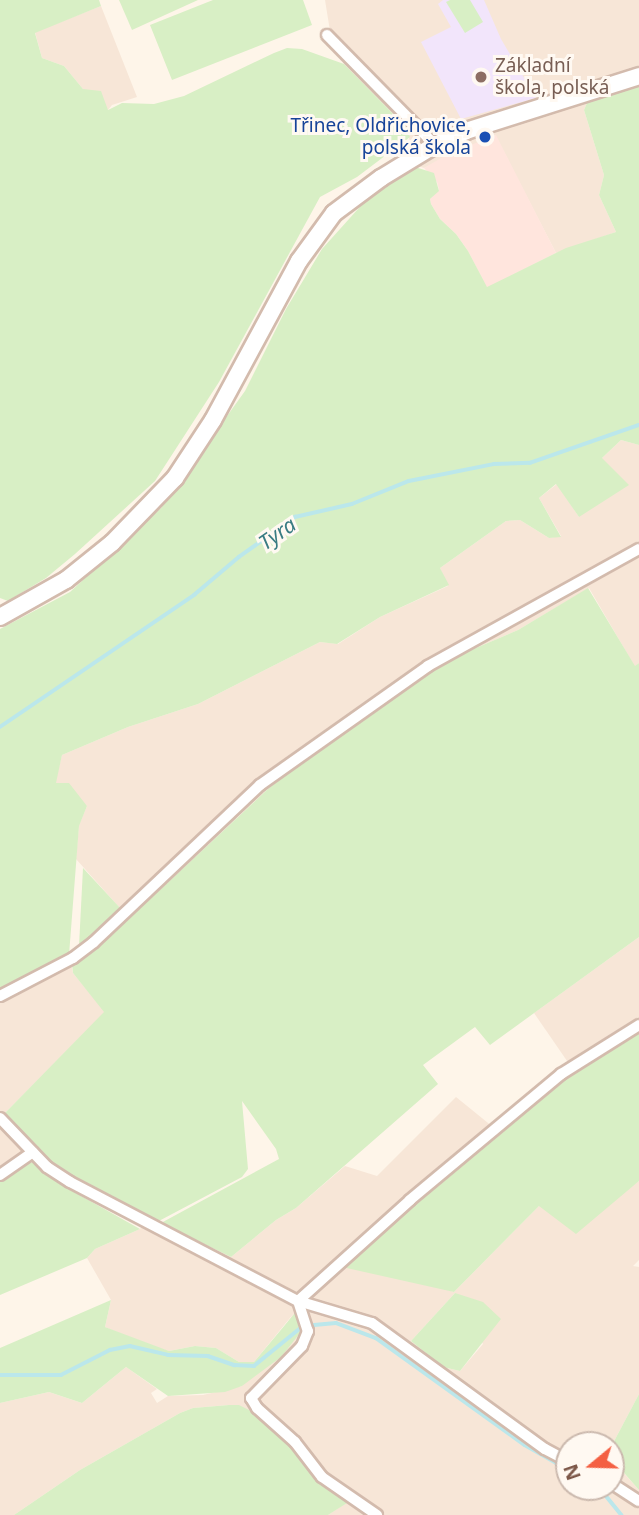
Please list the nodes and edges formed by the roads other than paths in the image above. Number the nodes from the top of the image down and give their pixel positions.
1 (327, 35) dead end
2 (639, 76) edge
3 (435, 145) junction
4 (639, 549) edge
5 (0, 617) edge
6 (0, 996) edge
7 (639, 1025) edge
8 (0, 1118) edge
9 (33, 1152) junction
10 (0, 1175) edge
11 (298, 1301) junction
12 (555, 1454) edge
13 (377, 1515) edge

1 - 3 street
2 - 3 street
3 - 5 street
4 - 6 street
7 - 11 street
8 - 9 street
9 - 10 street
9 - 11 street
11 - 12 street
11 - 13 street

